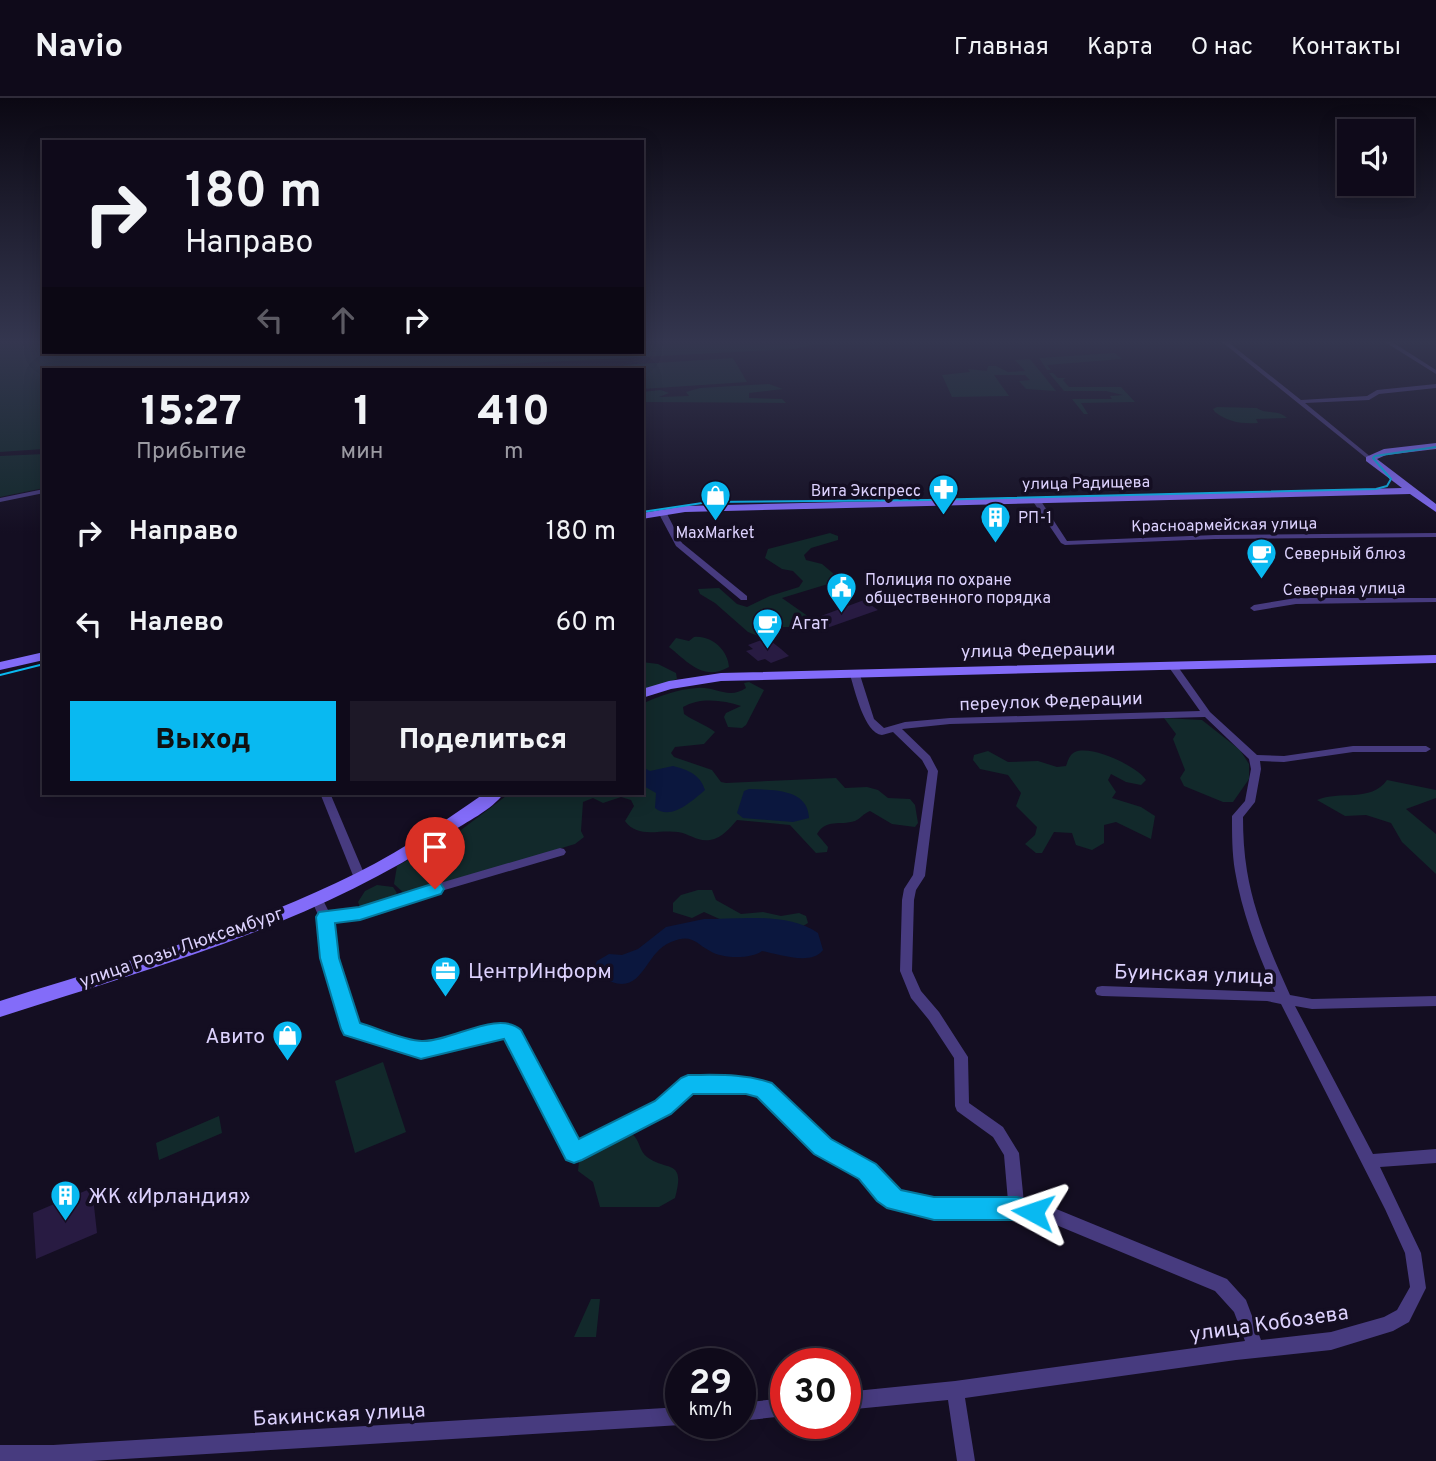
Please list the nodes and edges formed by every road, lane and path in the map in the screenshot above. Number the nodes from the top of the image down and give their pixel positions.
1 (1303, 406) edge
2 (1436, 446) edge
3 (1370, 459) junction
4 (42, 491) edge
5 (1411, 491) junction
6 (0, 500) edge
7 (1036, 500) junction
8 (1436, 509) edge
9 (662, 512) junction
10 (644, 516) edge
11 (1436, 535) edge
12 (744, 598) dead end
13 (1436, 600) edge
14 (1254, 608) dead end
15 (42, 656) edge
16 (1436, 659) edge
17 (0, 666) edge
18 (1173, 666) junction
19 (855, 675) junction
20 (644, 693) edge
21 (1207, 714) junction
22 (895, 728) junction
23 (1426, 749) dead end
24 (1254, 758) junction
25 (327, 795) edge
26 (493, 795) edge
27 (560, 852) dead end
28 (360, 878) junction
29 (321, 908) junction
30 (1102, 991) dead end
31 (1285, 999) junction
32 (1436, 1001) edge
33 (0, 1010) edge
34 (1436, 1156) edge
35 (1369, 1161) junction
36 (1017, 1209) junction
37 (1256, 1348) junction
38 (955, 1390) junction
39 (861, 1399) edge
40 (665, 1417) edge
41 (0, 1454) edge
42 (103, 1456) edge
43 (966, 1461) edge

1 - 3 street
2 - 3 street
3 - 5 street
4 - 6 street
5 - 7 street, улица Радищева
5 - 8 street
7 - 9 street, улица Радищева
7 - 11 street, Красноармейская улица
9 - 10 street, улица Радищева
9 - 12 street
13 - 14 street, Северная улица
15 - 17 street
16 - 18 street, улица Федерации
18 - 19 street, улица Федерации
18 - 21 street
19 - 20 street, улица Федерации
19 - 22 street
21 - 22 street, переулок Федерации
21 - 24 street
22 - 36 street
23 - 24 street
24 - 31 street, Буинская улица
25 - 28 street
26 - 28 street
27 - 29 street
28 - 29 street, улица Розы Люксембург
29 - 33 street, улица Розы Люксембург
29 - 36 street
30 - 31 street, Буинская улица
31 - 32 street, Буинская улица
31 - 35 street, улица Кобозева
34 - 35 street
35 - 37 street, улица Кобозева
36 - 37 street
37 - 38 street, улица Кобозева
38 - 39 street
38 - 43 street
40 - 42 street, Бакинская улица
41 - 42 street, Бакинская улица

